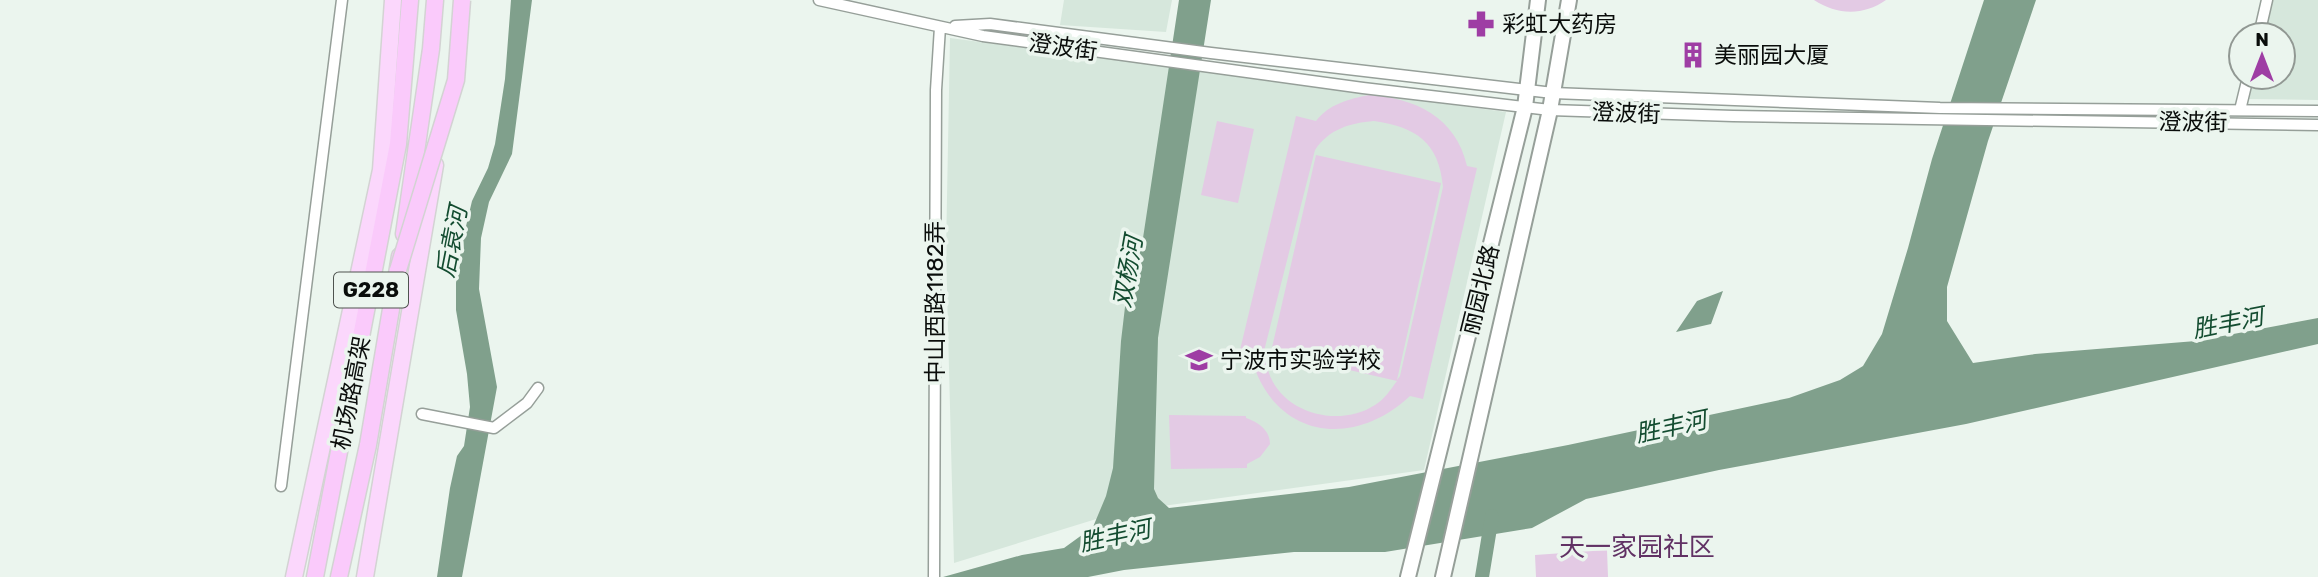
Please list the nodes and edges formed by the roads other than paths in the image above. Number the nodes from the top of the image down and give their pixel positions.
1 (342, 0) edge
2 (393, 0) edge
3 (410, 0) edge
4 (435, 0) edge
5 (459, 0) edge
6 (819, 0) edge
7 (1538, 0) edge
8 (1569, 0) edge
9 (2267, 0) edge
10 (2262, 21) edge
11 (940, 27) junction
12 (1528, 89) junction
13 (2245, 91) edge
14 (1553, 93) junction
15 (1525, 107) junction
16 (1550, 110) junction
17 (2240, 110) junction
18 (2318, 111) edge
19 (1940, 114) junction
20 (2015, 115) junction
21 (2318, 125) edge
22 (398, 270) junction
23 (538, 387) dead end
24 (422, 414) dead end
25 (281, 486) dead end
26 (934, 574) edge
27 (1408, 576) edge
28 (1443, 576) edge
29 (293, 577) edge
30 (315, 577) edge
31 (339, 577) edge
32 (365, 577) edge

1 - 25 street
2 - 29 main road
3 - 30 highway, 机场路高架 / G228
4 - 22 highway, 机场路高架 / G228, bridge
5 - 22 highway, bridge
5 - 32 main road
6 - 11 street, 澄波街
7 - 12 main road, 丽园北路
8 - 14 main road, 丽园北路
9 - 10 street
11 - 12 street, 澄波街
11 - 15 street, 澄波街
11 - 26 street, 中山西路1182弄
12 - 14 street, 澄波街
12 - 15 main road, 丽园北路
13 - 17 street
14 - 16 main road, 丽园北路
14 - 19 street, 澄波街
15 - 16 street, 澄波街
15 - 27 main road, 丽园北路
16 - 19 street, 澄波街
16 - 28 main road, 丽园北路
17 - 18 street, 澄波街
17 - 20 street, 澄波街
19 - 20 street, 澄波街
20 - 21 street, 澄波街
22 - 31 highway, 机场路高架 / G228
23 - 24 street

